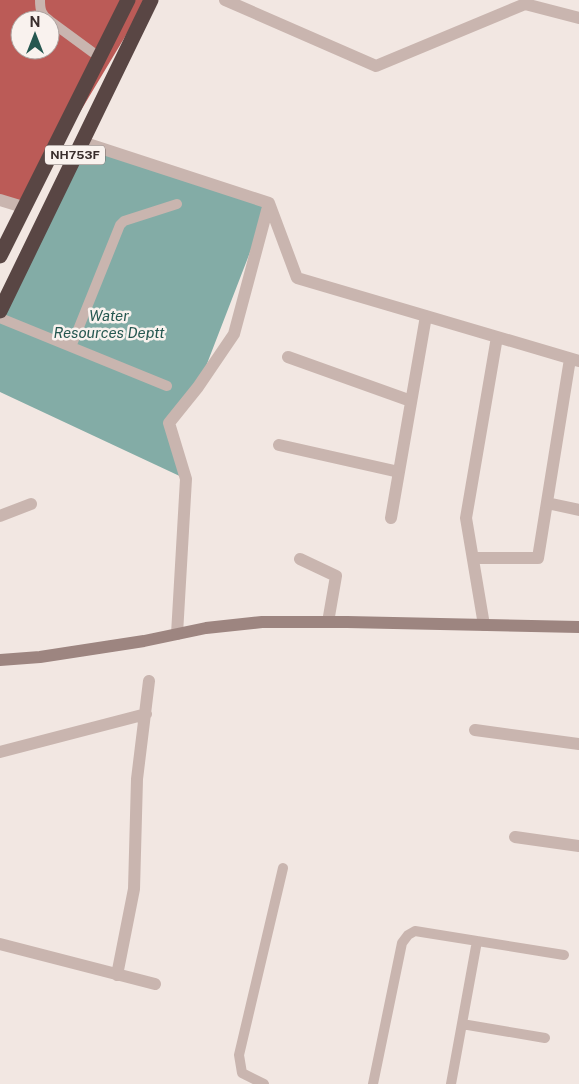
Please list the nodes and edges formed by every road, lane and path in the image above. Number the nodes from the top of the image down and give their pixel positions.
1 (128, 0) edge
2 (150, 0) edge
3 (225, 0) edge
4 (579, 18) edge
5 (60, 28) edge
6 (99, 57) junction
7 (82, 142) junction
8 (0, 200) edge
9 (269, 203) junction
10 (177, 204) dead end
11 (23, 207) junction
12 (0, 256) edge
13 (0, 311) edge
14 (426, 316) junction
15 (0, 318) edge
16 (497, 337) junction
17 (71, 347) junction
18 (288, 357) dead end
19 (575, 360) edge
20 (167, 386) dead end
21 (411, 401) junction
22 (279, 445) dead end
23 (399, 472) junction
24 (547, 503) junction
25 (31, 504) dead end
26 (579, 510) edge
27 (0, 516) edge
28 (391, 518) dead end
29 (473, 558) junction
30 (300, 559) dead end
31 (328, 622) junction
32 (484, 625) junction
33 (579, 627) edge
34 (177, 634) junction
35 (0, 660) edge
36 (148, 681) dead end
37 (146, 714) junction
38 (474, 730) dead end
39 (579, 744) edge
40 (0, 752) edge
41 (515, 837) dead end
42 (579, 846) edge
43 (283, 868) dead end
44 (477, 941) junction
45 (0, 944) edge
46 (564, 956) dead end
47 (117, 974) junction
48 (155, 984) dead end
49 (462, 1024) junction
50 (545, 1038) dead end
51 (264, 1084) edge
52 (373, 1084) edge
53 (451, 1084) edge

1 - 6 highway, NH753F
2 - 7 highway, NH753F
3 - 4 street
5 - 6 lane
6 - 11 highway, NH753F
7 - 9 street
7 - 13 highway, NH753F
8 - 11 street
9 - 14 street
9 - 34 street
10 - 17 lane
11 - 12 highway, NH753F
14 - 16 street
14 - 21 street
15 - 17 lane
16 - 19 street
16 - 29 street
17 - 20 lane
18 - 21 street
19 - 24 street
21 - 23 street
22 - 23 street
23 - 28 street
24 - 26 street
24 - 29 street
25 - 27 street
29 - 32 street
30 - 31 street
31 - 32 street
31 - 34 street
32 - 33 street
34 - 35 street
36 - 37 street
37 - 40 street
37 - 47 street
38 - 39 street
41 - 42 street
43 - 51 lane
44 - 46 lane
44 - 49 lane
44 - 52 lane
45 - 47 street
47 - 48 street
49 - 50 lane
49 - 53 lane

